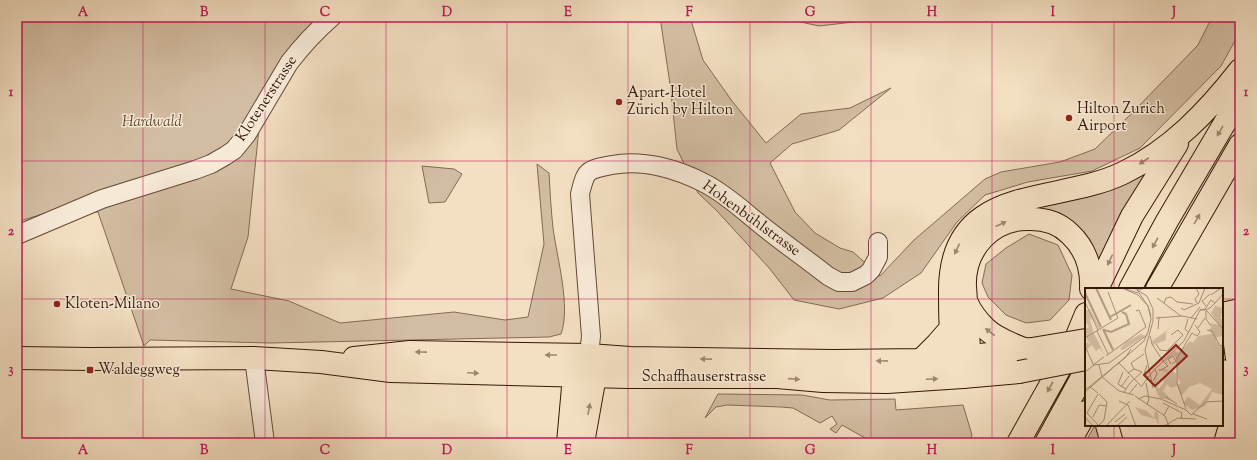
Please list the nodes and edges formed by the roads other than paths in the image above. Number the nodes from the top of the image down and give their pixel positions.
1 (332, 17) edge
2 (1240, 70) edge
3 (1240, 97) edge
4 (1187, 130) junction
5 (1240, 145) edge
6 (17, 236) edge
7 (878, 242) dead end
8 (1091, 288) edge
9 (1097, 288) edge
10 (1131, 288) edge
11 (1157, 288) edge
12 (966, 302) junction
13 (1085, 316) edge
14 (1230, 322) edge
15 (950, 329) junction
16 (1085, 340) edge
17 (1028, 349) junction
18 (590, 355) junction
19 (17, 358) edge
20 (254, 358) junction
21 (1085, 359) edge
22 (921, 360) junction
23 (321, 362) junction
24 (962, 364) junction
25 (1085, 372) edge
26 (584, 376) junction
27 (1223, 378) edge
28 (1240, 380) edge
29 (1085, 414) edge
30 (1030, 421) junction
31 (1107, 426) edge
32 (265, 443) edge
33 (568, 443) edge
34 (583, 443) edge
35 (1009, 443) edge
36 (1018, 443) edge
37 (1046, 443) edge
38 (1069, 443) edge
39 (1112, 443) edge
40 (1225, 443) edge

1 - 6 street, Klotenerstrasse
2 - 4 main road
3 -> 10 main road
4 -> 9 main road
4 -> 15 main road
11 -> 5 main road
7 - 18 street, Hohenbühlstrasse
12 -> 8 main road
17 -> 12 main road
12 - 24 main road
13 -> 30 main road
14 - 28 main road
15 - 22 main road
15 - 24 main road
16 - 17 main road, Schaffhauserstrasse, bridge
17 - 24 main road, Schaffhauserstrasse
22 -> 18 main road, Schaffhauserstrasse
18 -> 23 main road, Schaffhauserstrasse
18 - 26 main road
19 - 20 main road, Schaffhauserstrasse
20 - 23 main road, Schaffhauserstrasse
20 - 32 street
21 - 24 main road, Schaffhauserstrasse, bridge
22 - 24 main road, Schaffhauserstrasse
23 -> 26 main road, Schaffhauserstrasse
26 -> 24 main road, Schaffhauserstrasse
25 - 37 main road
26 - 33 main road
34 -> 26 main road
27 - 40 main road
29 - 38 main road
30 - 35 main road
30 - 36 main road
31 - 39 main road

